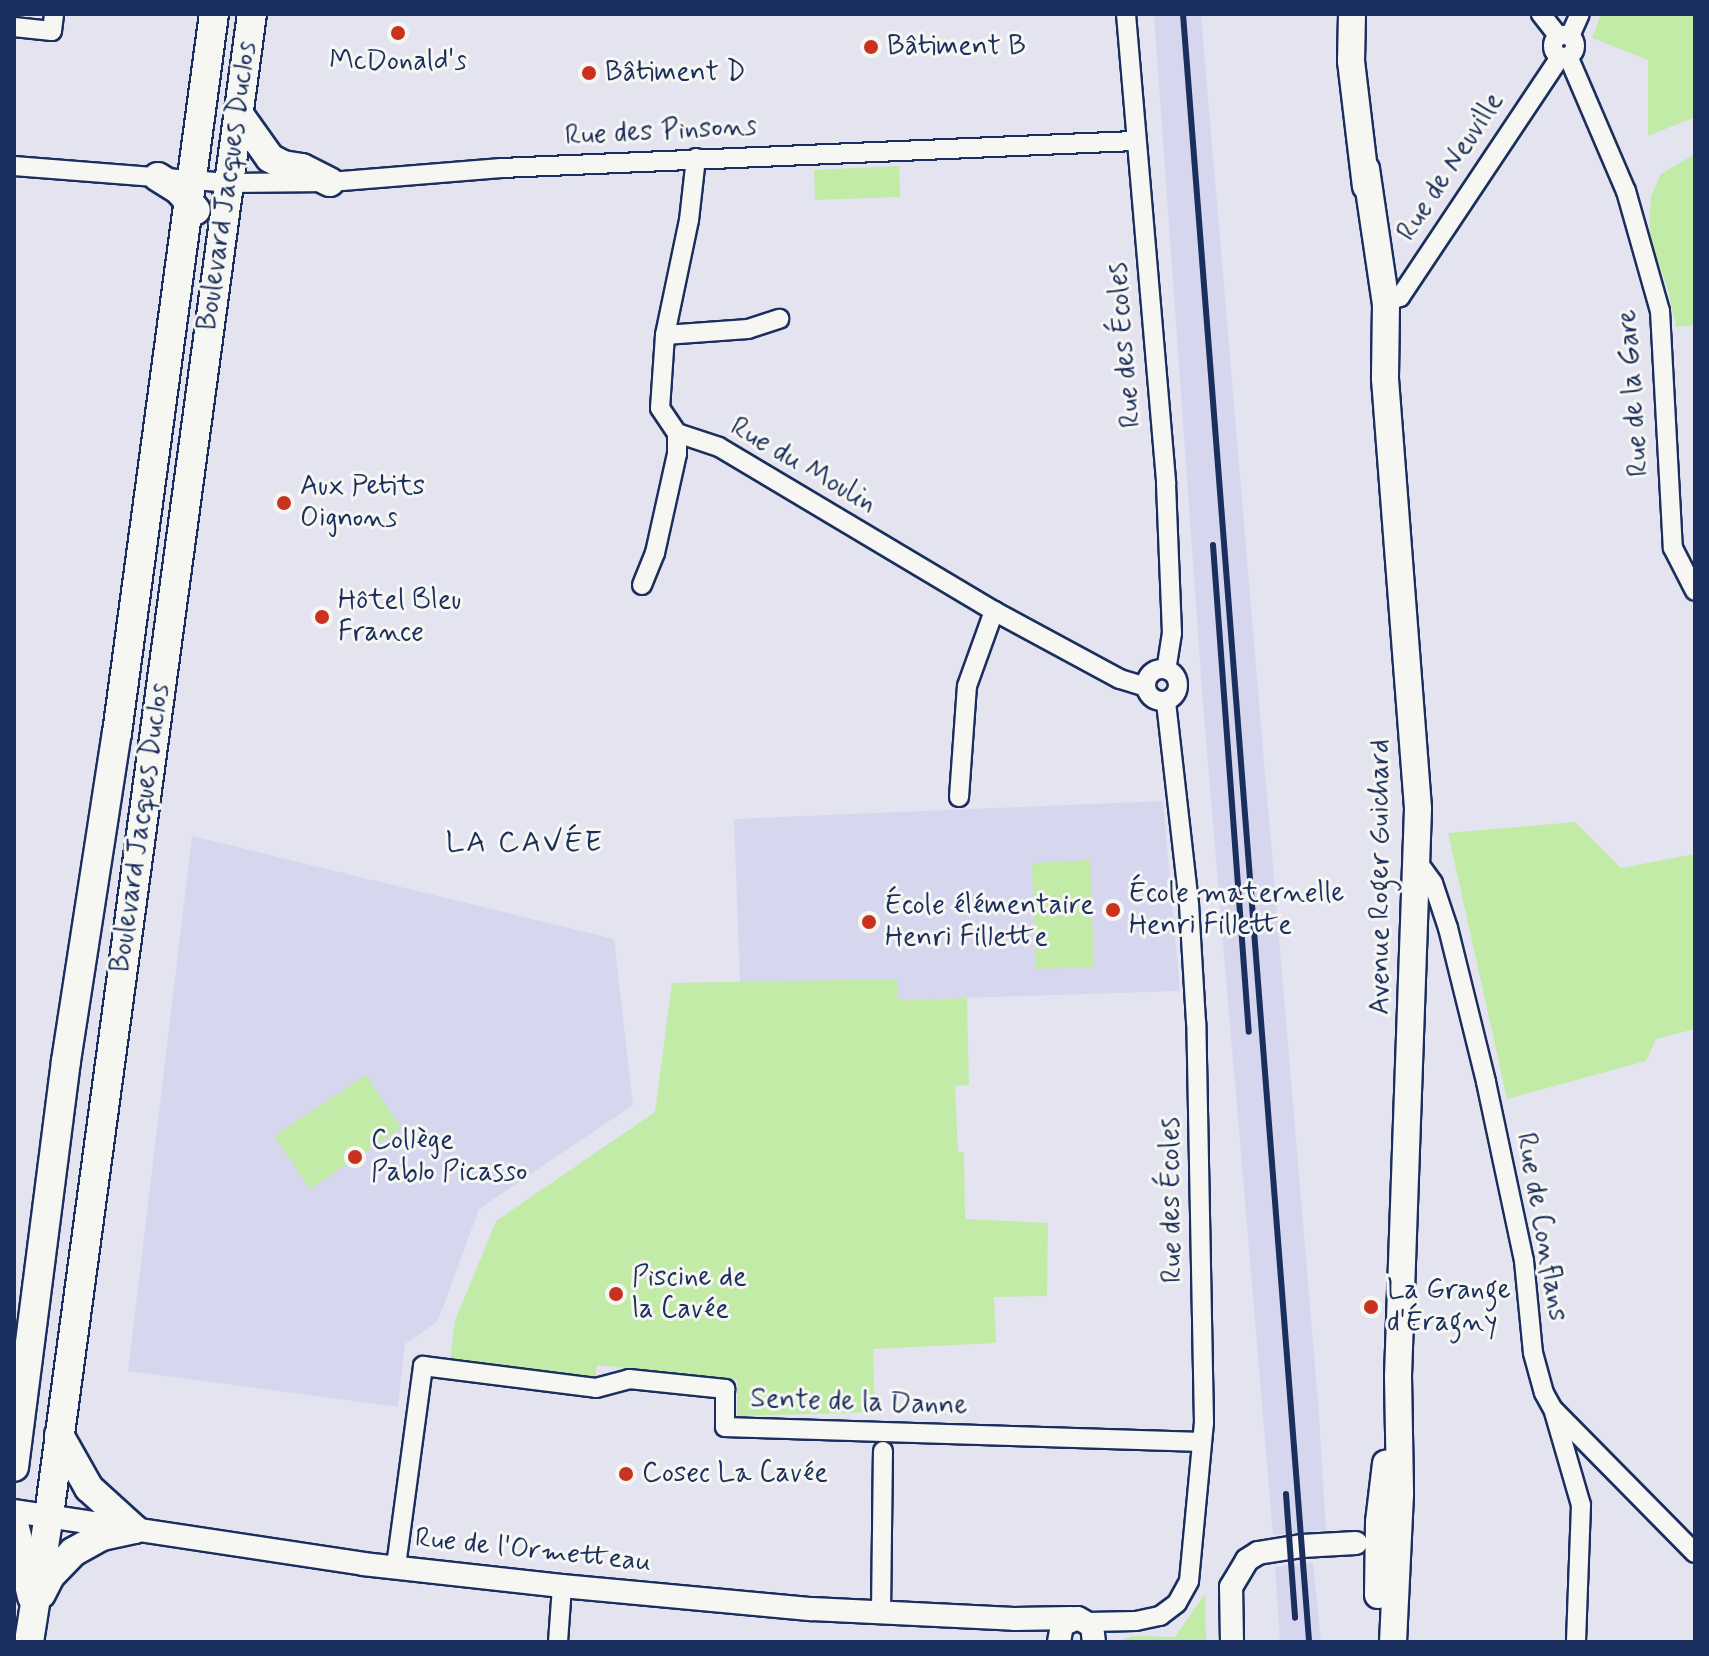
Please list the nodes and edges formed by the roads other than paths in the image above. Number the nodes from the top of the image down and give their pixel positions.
1 (54, 14) edge
2 (214, 14) edge
3 (252, 14) edge
4 (1126, 14) edge
5 (1352, 14) edge
6 (1541, 14) edge
7 (1580, 14) edge
8 (14, 27) edge
9 (1564, 36) junction
10 (1564, 56) junction
11 (202, 95) junction
12 (238, 113) junction
13 (1135, 141) junction
14 (1364, 156) junction
15 (696, 158) junction
16 (14, 166) edge
17 (158, 177) joint
18 (330, 182) junction
19 (228, 183) junction
20 (189, 189) junction
21 (1369, 260) junction
22 (216, 274) junction
23 (1386, 302) junction
24 (779, 319) dead end
25 (665, 335) junction
26 (1385, 379) junction
27 (677, 433) junction
28 (642, 585) dead end
29 (1695, 591) edge
30 (994, 611) junction
31 (1166, 670) junction
32 (1146, 687) junction
33 (1166, 701) junction
34 (959, 797) dead end
35 (1417, 861) junction
36 (1553, 1409) junction
37 (16, 1426) edge
38 (59, 1435) junction
39 (1202, 1442) junction
40 (883, 1451) dead end
41 (14, 1467) edge
42 (14, 1511) edge
43 (49, 1515) junction
44 (14, 1524) edge
45 (134, 1529) junction
46 (1380, 1544) junction
47 (1695, 1553) edge
48 (396, 1566) junction
49 (562, 1586) junction
50 (35, 1606) junction
51 (881, 1613) junction
52 (1014, 1619) junction
53 (1085, 1627) edge
54 (29, 1642) edge
55 (558, 1642) edge
56 (1058, 1642) edge
57 (1232, 1642) edge
58 (1377, 1642) edge
59 (1392, 1642) edge
60 (1576, 1642) edge

1 - 8 street
2 - 11 main road, Boulevard Jacques Duclos
3 - 12 main road, Boulevard Jacques Duclos
4 - 13 street, Rue des Écoles
5 - 14 main road, Avenue Roger Guichard
6 - 9 street
7 - 9 street
9 - 10 street, Rue de la Gare
10 - 23 street, Rue de Neuville
10 - 29 street, Rue de la Gare
11 - 19 main road
11 - 20 main road, Boulevard Jacques Duclos
12 - 18 main road
12 - 19 main road, Boulevard Jacques Duclos
13 - 15 street, Rue des Pinsons
13 - 31 street, Rue des Écoles
14 - 21 main road, Avenue Roger Guichard
14 - 23 main road, Avenue Roger Guichard
15 - 18 street, Rue des Pinsons
15 - 25 street
16 - 17 street
17 - 20 main road
18 - 19 street, Rue des Pinsons
19 - 20 street, Rue des Pinsons
19 - 22 main road, Boulevard Jacques Duclos
20 - 22 main road
20 - 37 main road, Boulevard Jacques Duclos
21 - 23 main road
21 - 26 main road, Avenue Roger Guichard
22 - 38 main road, Boulevard Jacques Duclos
23 - 26 main road, Avenue Roger Guichard
24 - 25 street
25 - 27 street
26 - 35 main road, Avenue Roger Guichard
27 - 28 street
27 - 30 street, Rue du Moulin
30 - 32 street, Rue du Moulin
30 - 34 street
31 - 32 street
31 - 33 street
32 - 33 street
33 - 39 street, Rue des Écoles
35 - 36 street, Rue de Conflans
35 - 46 main road, Avenue Roger Guichard
36 - 47 street, Rue de Conflans
36 - 60 street
37 - 41 main road, Boulevard Jacques Duclos
37 - 43 main road
38 - 43 main road, Boulevard Jacques Duclos
38 - 45 main road
39 - 48 street, Sente de la Danne
39 - 53 street, Rue des Écoles
40 - 51 street, Sente de la Danne
42 - 43 street, Rue de l'Ormetteau
43 - 45 street, Rue de l'Ormetteau
43 - 50 main road, Boulevard Jacques Duclos
44 - 50 main road
45 - 48 street, Rue de l'Ormetteau
45 - 50 main road
46 - 57 street
46 - 58 main road, Avenue Roger Guichard
46 - 59 main road, Avenue Roger Guichard
48 - 49 street, Rue de l'Ormetteau
49 - 51 street, Rue de l'Ormetteau
49 - 55 street
50 - 54 main road, Boulevard Jacques Duclos
51 - 52 street, Rue de l'Ormetteau
52 - 53 street, Rue de l'Ormetteau
52 - 56 street, Rue de l'Ormetteau
53 - 56 street

